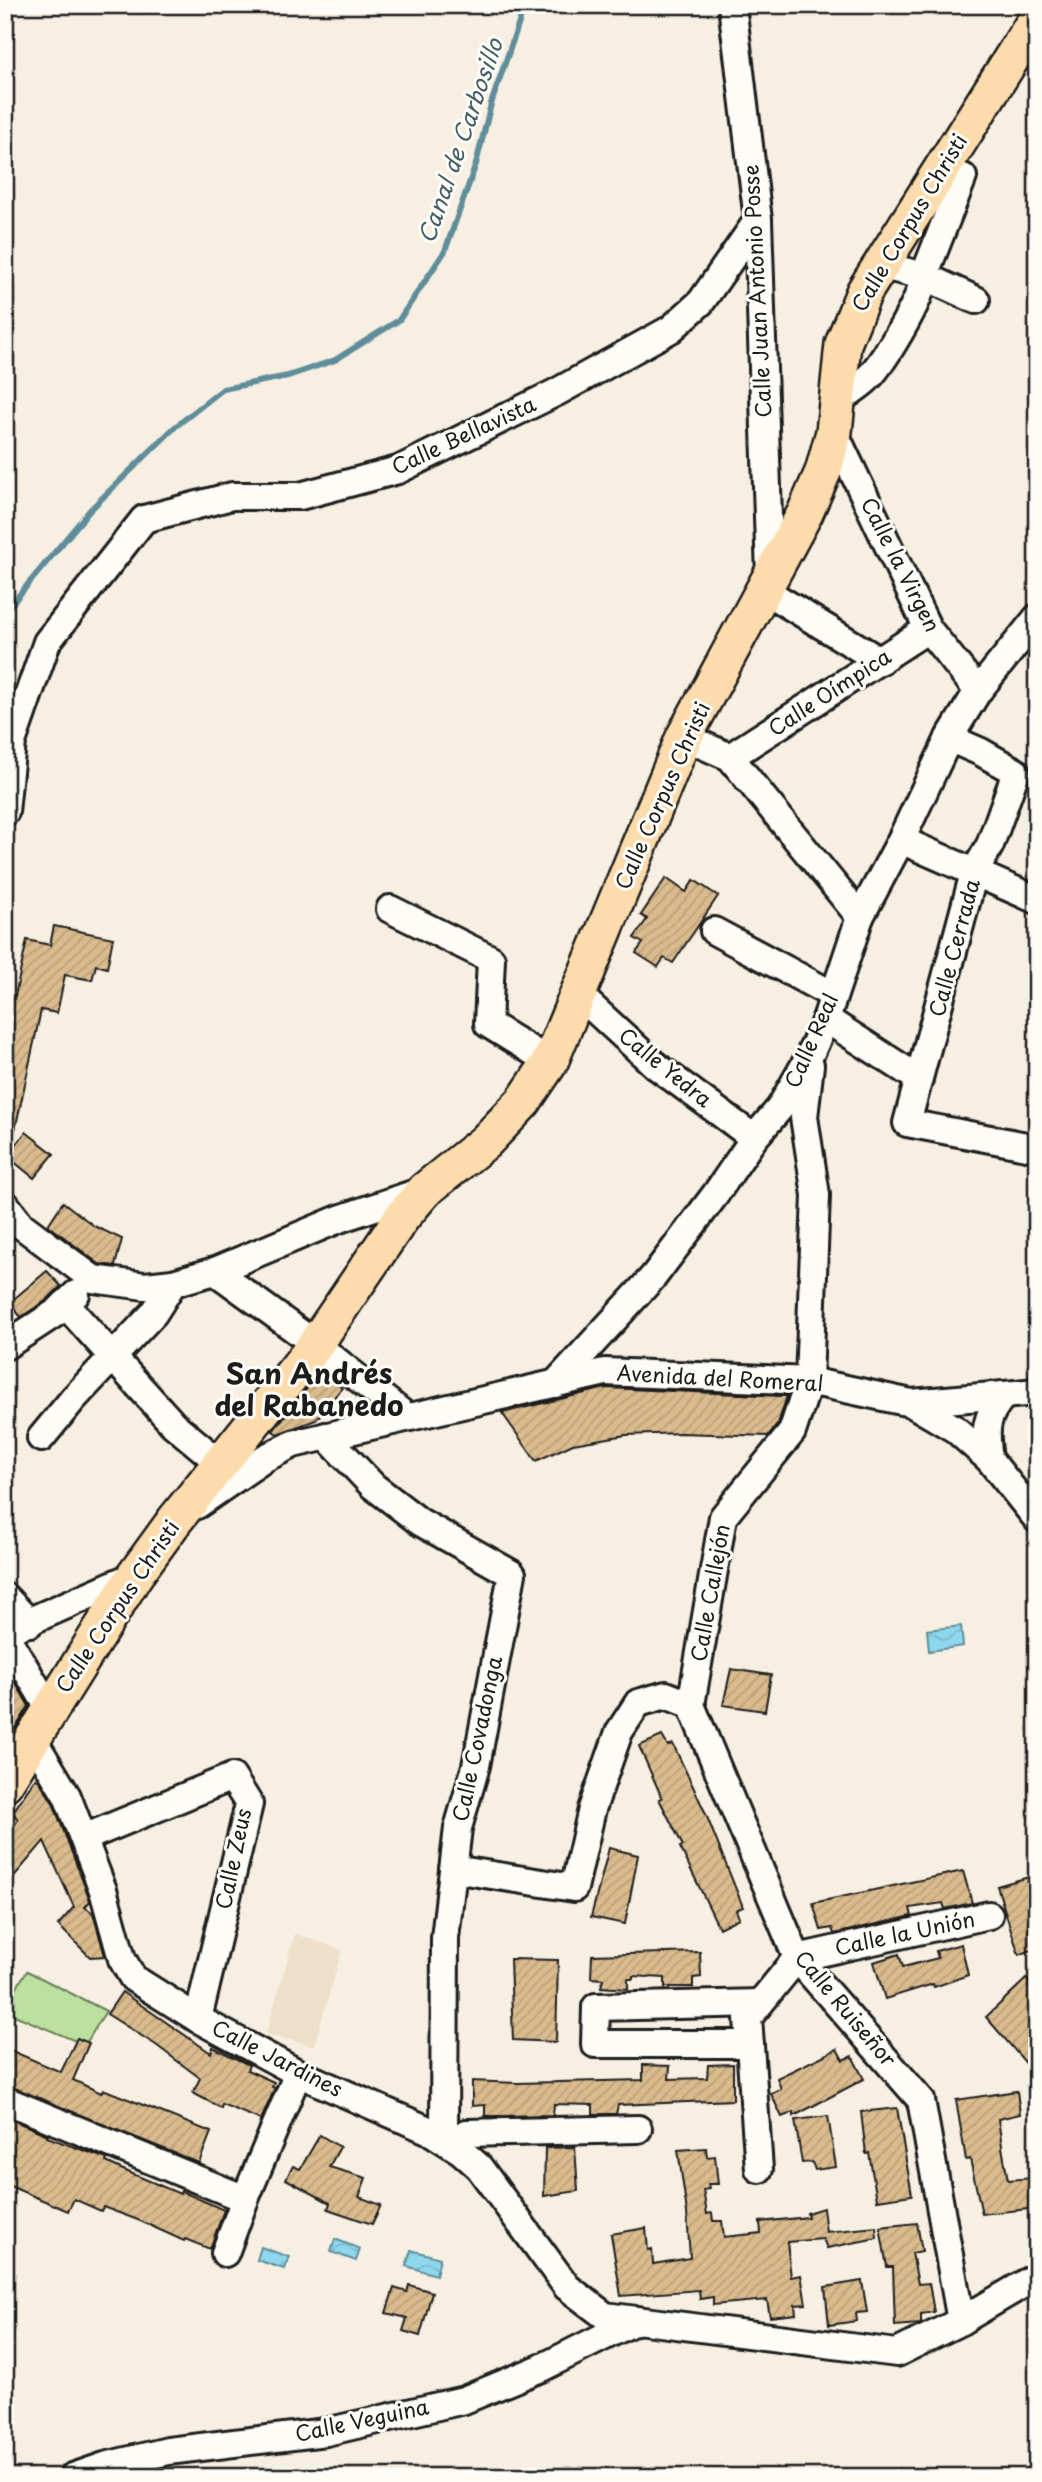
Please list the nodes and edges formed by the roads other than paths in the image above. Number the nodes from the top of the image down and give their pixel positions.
1 (732, 5) edge
2 (1037, 18) edge
3 (963, 177) dead end
4 (758, 220) junction
5 (879, 265) junction
6 (924, 276) junction
7 (976, 300) dead end
8 (836, 416) junction
9 (767, 584) junction
10 (1037, 618) edge
11 (928, 628) junction
12 (880, 661) junction
13 (978, 691) junction
14 (684, 737) junction
15 (949, 738) junction
16 (730, 757) junction
17 (5, 812) edge
18 (901, 840) junction
19 (974, 873) junction
20 (1037, 900) edge
21 (390, 909) dead end
22 (860, 917) junction
23 (714, 931) dead end
24 (579, 995) junction
25 (829, 1007) junction
26 (812, 1050) junction
27 (550, 1062) junction
28 (919, 1079) junction
29 (754, 1138) junction
30 (1037, 1149) edge
31 (425, 1190) junction
32 (5, 1204) edge
33 (361, 1211) junction
34 (391, 1233) junction
35 (215, 1271) junction
36 (93, 1279) junction
37 (173, 1283) junction
38 (65, 1304) junction
39 (315, 1344) junction
40 (5, 1346) edge
41 (112, 1357) junction
42 (809, 1381) junction
43 (555, 1384) junction
44 (1037, 1392) edge
45 (1004, 1395) junction
46 (911, 1403) junction
47 (407, 1417) junction
48 (326, 1436) junction
49 (41, 1438) dead end
50 (243, 1454) junction
51 (989, 1459) junction
52 (1037, 1519) edge
53 (135, 1575) junction
54 (5, 1597) edge
55 (13, 1629) edge
56 (691, 1705) junction
57 (41, 1724) junction
58 (5, 1783) edge
59 (84, 1838) junction
60 (453, 1869) junction
61 (989, 1915) dead end
62 (797, 1958) junction
63 (760, 2003) junction
64 (198, 2019) junction
65 (750, 2044) junction
66 (298, 2073) junction
67 (5, 2100) edge
68 (638, 2129) dead end
69 (447, 2142) junction
70 (759, 2169) dead end
71 (245, 2199) junction
72 (225, 2253) dead end
73 (1037, 2276) edge
74 (637, 2320) junction
75 (961, 2321) junction
76 (73, 2477) edge

1 - 4 street, Calle Juan Antonio Posse
2 - 5 main road, Calle Corpus Christi
3 - 6 street
4 - 9 street, Calle Juan Antonio Posse
4 - 17 street, Calle Bellavista
5 - 6 street
5 - 8 main road, Calle Corpus Christi
6 - 7 street
6 - 8 street
8 - 9 main road, Calle Corpus Christi
8 - 11 street, Calle la Virgen
9 - 12 street
9 - 14 main road, Calle Corpus Christi
10 - 13 street, Calle Real
11 - 12 street, Calle Oímpica
11 - 13 street, Calle la Virgen
12 - 16 street, Calle Oímpica
13 - 15 street, Calle Real
14 - 16 street
14 - 24 main road, Calle Corpus Christi
15 - 18 street, Calle Real
15 - 19 street, Calle Cerrada
16 - 22 street
18 - 19 street
18 - 22 street, Calle Real
19 - 20 street
19 - 28 street, Calle Cerrada
21 - 27 street
22 - 25 street, Calle Real
23 - 25 street
24 - 27 main road, Calle Corpus Christi
24 - 29 street, Calle Yedra
25 - 26 street, Calle Real
25 - 28 street
26 - 29 street, Calle Real
26 - 42 street, Calle Callejón
27 - 31 main road, Calle Corpus Christi
28 - 30 street, Calle Cerrada
29 - 43 street, Calle Real
31 - 33 street
31 - 34 main road, Calle Corpus Christi
32 - 36 street
33 - 34 street
33 - 35 street
34 - 39 main road, Calle Corpus Christi
35 - 37 street
35 - 39 street
36 - 37 street
36 - 38 street
37 - 41 street
38 - 40 street
38 - 41 street
39 - 47 street
39 - 50 main road, Calle Corpus Christi
41 - 49 street
41 - 50 street
42 - 43 street, Avenida del Romeral
42 - 46 street, Avenida del Romeral
42 - 56 street, Calle Callejón
43 - 47 street, Avenida del Romeral
44 - 45 street
45 - 46 street
45 - 51 street
46 - 51 street, Avenida del Romeral
47 - 48 street, Avenida del Romeral
48 - 50 street, Avenida del Romeral
48 - 60 street, Calle Covadonga
50 - 53 main road, Calle Corpus Christi
51 - 52 street, Avenida del Romeral
53 - 55 street
53 - 57 main road, Calle Corpus Christi
54 - 55 street, Calle Jardines
55 - 57 street, Calle Jardines
56 - 60 street
56 - 62 street, Calle Ruiseñor
57 - 58 main road, Calle Corpus Christi
57 - 59 street, Calle Jardines
59 - 64 street, Calle Jardines
59 - 64 street, Calle Zeus
60 - 69 street, Calle Covadonga
61 - 62 street, Calle la Unión
62 - 63 street
62 - 75 street, Calle Ruiseñor
63 - 65 street
63 - 65 street
64 - 66 street, Calle Jardines
65 - 70 street
66 - 69 street, Calle Jardines
66 - 71 street
67 - 71 street
68 - 69 street
69 - 74 street, Calle Jardines
71 - 72 street
73 - 75 street
74 - 75 street
74 - 76 street, Calle Veguina

